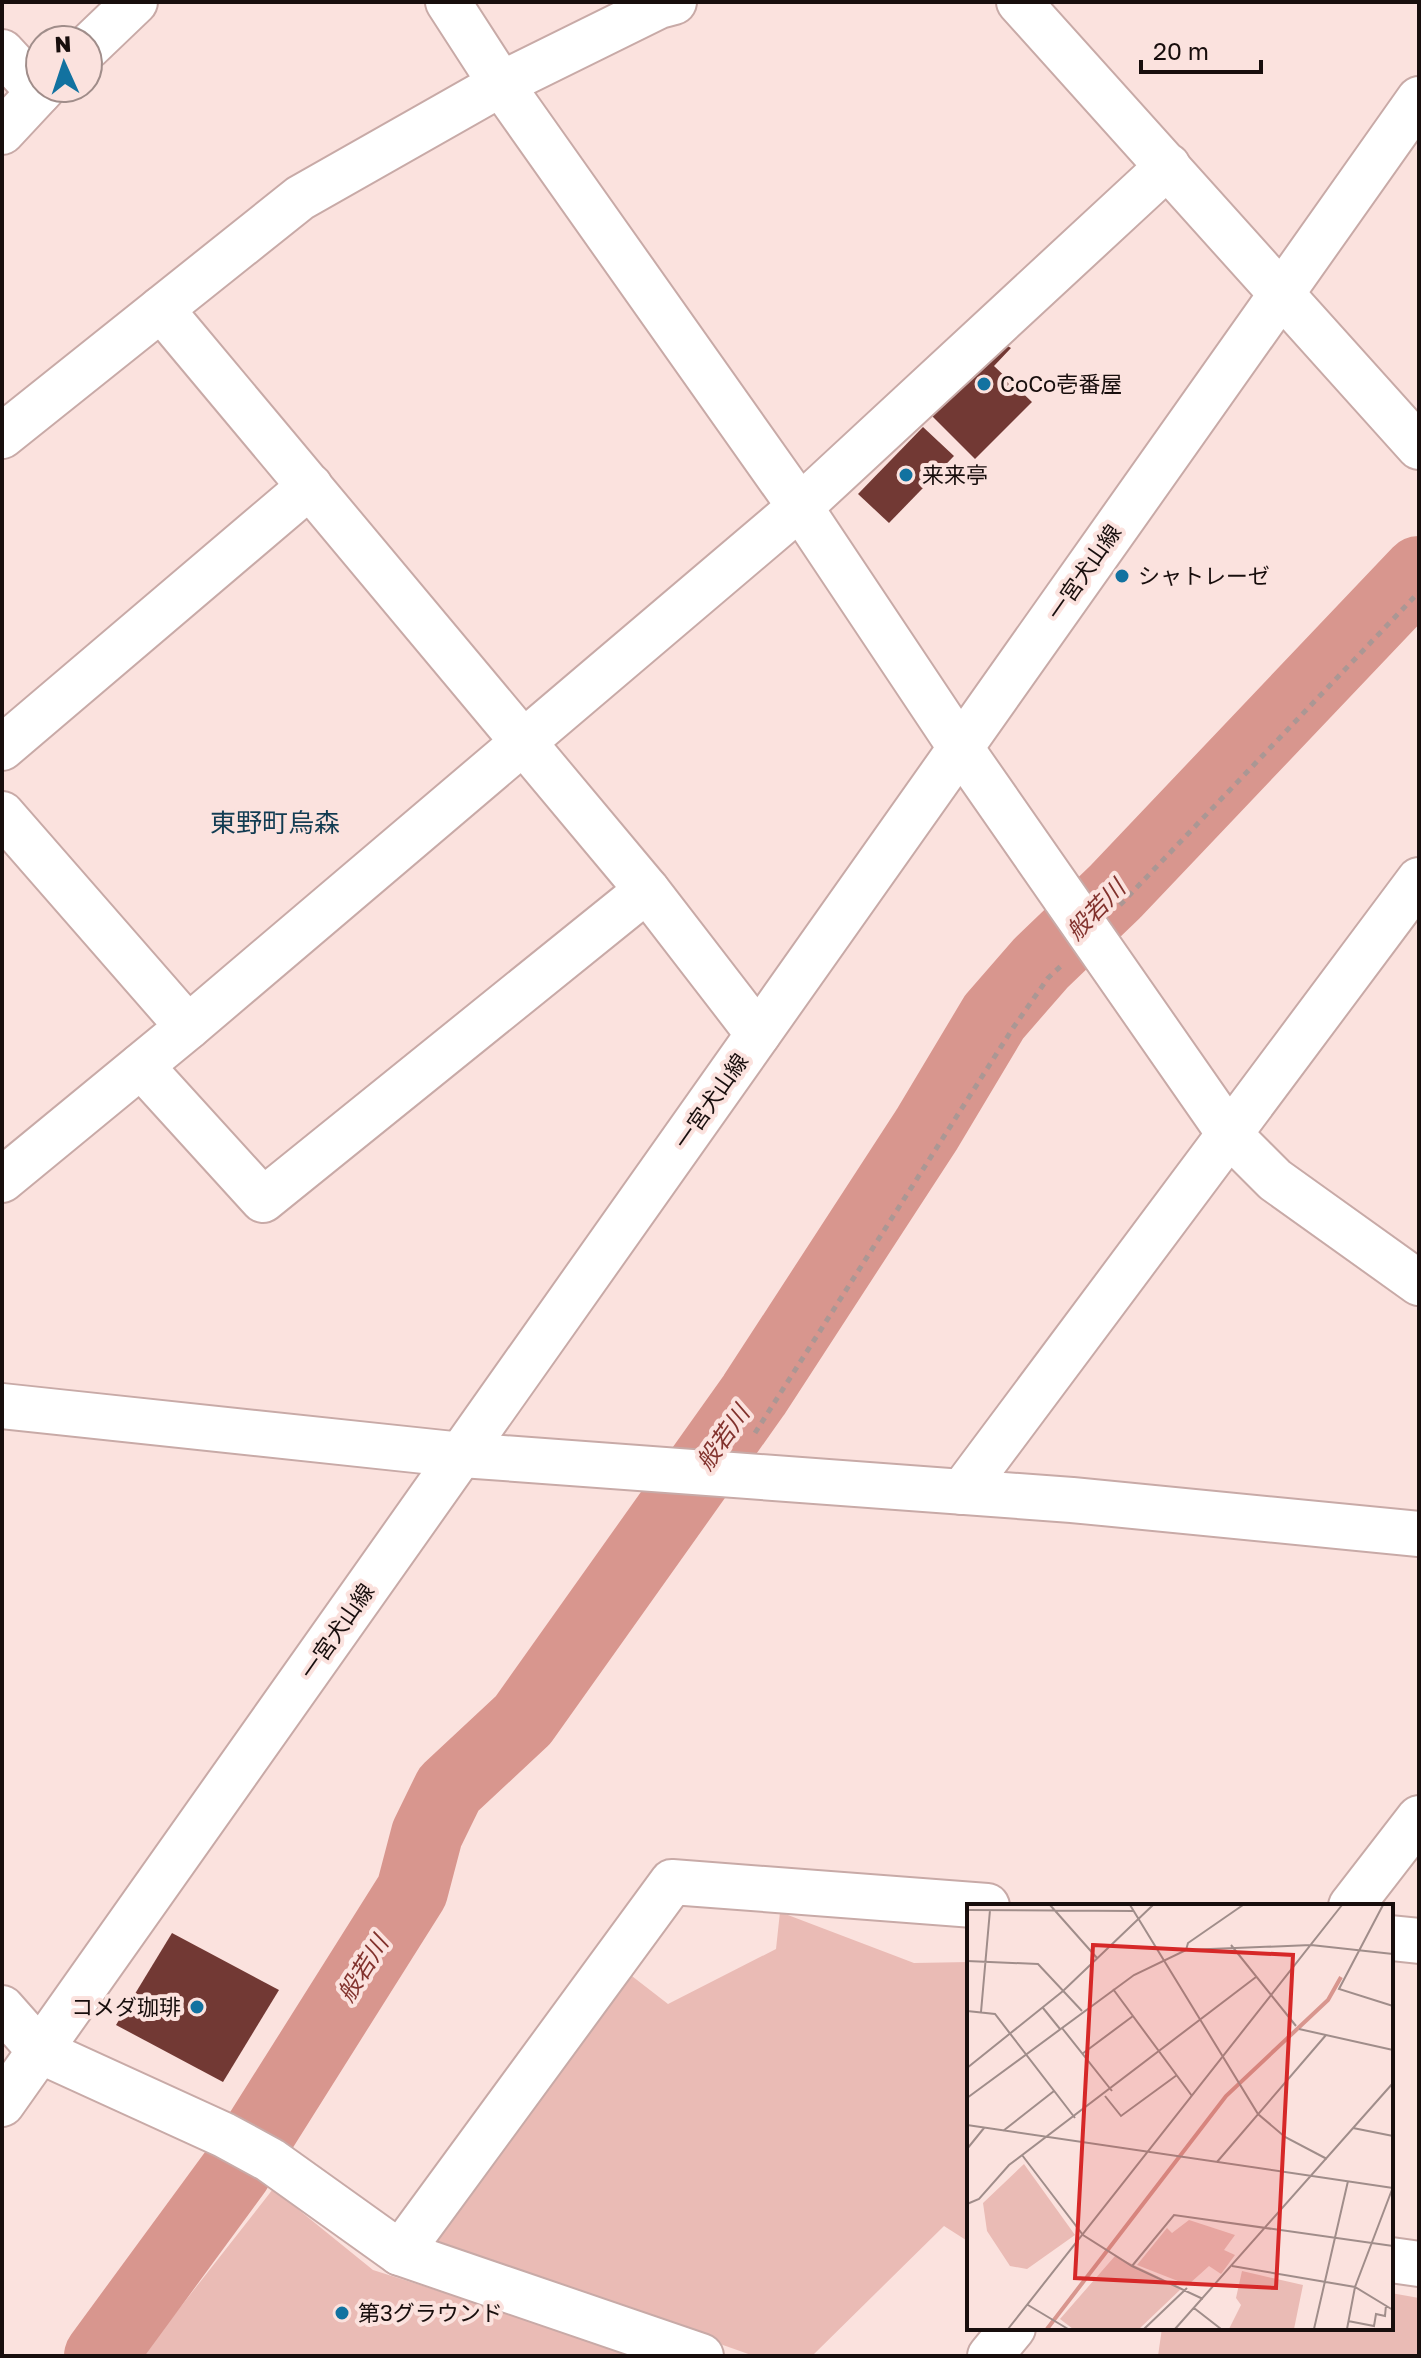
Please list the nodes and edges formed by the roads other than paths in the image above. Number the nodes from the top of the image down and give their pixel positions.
1 (135, 2) edge
2 (448, 2) edge
3 (1019, 2) edge
4 (664, 3) edge
5 (104, 32) edge
6 (2, 52) edge
7 (24, 73) edge
8 (501, 84) junction
9 (1419, 99) edge
10 (28, 104) edge
11 (2, 132) edge
12 (1168, 166) junction
13 (1282, 292) junction
14 (161, 309) junction
15 (2, 436) edge
16 (1419, 447) edge
17 (310, 486) junction
18 (800, 507) junction
19 (524, 742) junction
20 (960, 747) junction
21 (2, 748) edge
22 (2, 814) edge
23 (1419, 880) edge
24 (647, 890) junction
25 (188, 1027) junction
26 (758, 1034) junction
27 (141, 1066) junction
28 (1230, 1135) junction
29 (2, 1180) edge
30 (1419, 1283) edge
31 (2, 1406) edge
32 (462, 1455) junction
33 (962, 1492) junction
34 (1419, 1534) edge
35 (1419, 1818) edge
36 (967, 1904) edge
37 (1353, 1904) edge
38 (1393, 1938) edge
39 (1419, 1941) edge
40 (2, 2008) edge
41 (40, 2051) junction
42 (2, 2104) edge
43 (400, 2253) junction
44 (1393, 2260) edge
45 (1419, 2264) edge
46 (1011, 2330) edge
47 (701, 2356) edge
48 (990, 2356) edge

1 - 5 street
2 - 8 street
3 - 12 street
4 - 8 street
6 - 7 street
8 - 14 street
8 - 18 street
9 - 13 street, 一宮犬山線
10 - 11 street
12 - 13 street
12 - 18 street
13 - 16 street
13 - 20 street, 一宮犬山線
14 - 15 street
14 - 17 street
17 - 19 street
17 - 21 street
18 - 19 street
18 - 20 street
19 - 24 street
19 - 25 street
20 - 26 street, 一宮犬山線
20 - 28 street
22 - 25 street
23 - 28 street
24 - 26 street
24 - 27 street
25 - 27 street
26 - 32 street, 一宮犬山線
27 - 29 street
28 - 30 street
28 - 33 street
31 - 32 street
32 - 33 street
32 - 41 street, 一宮犬山線
33 - 34 street
35 - 37 street
36 - 43 street
38 - 39 street
40 - 41 street
41 - 42 street, 一宮犬山線
41 - 43 street
43 - 47 street
44 - 45 street
46 - 48 street

